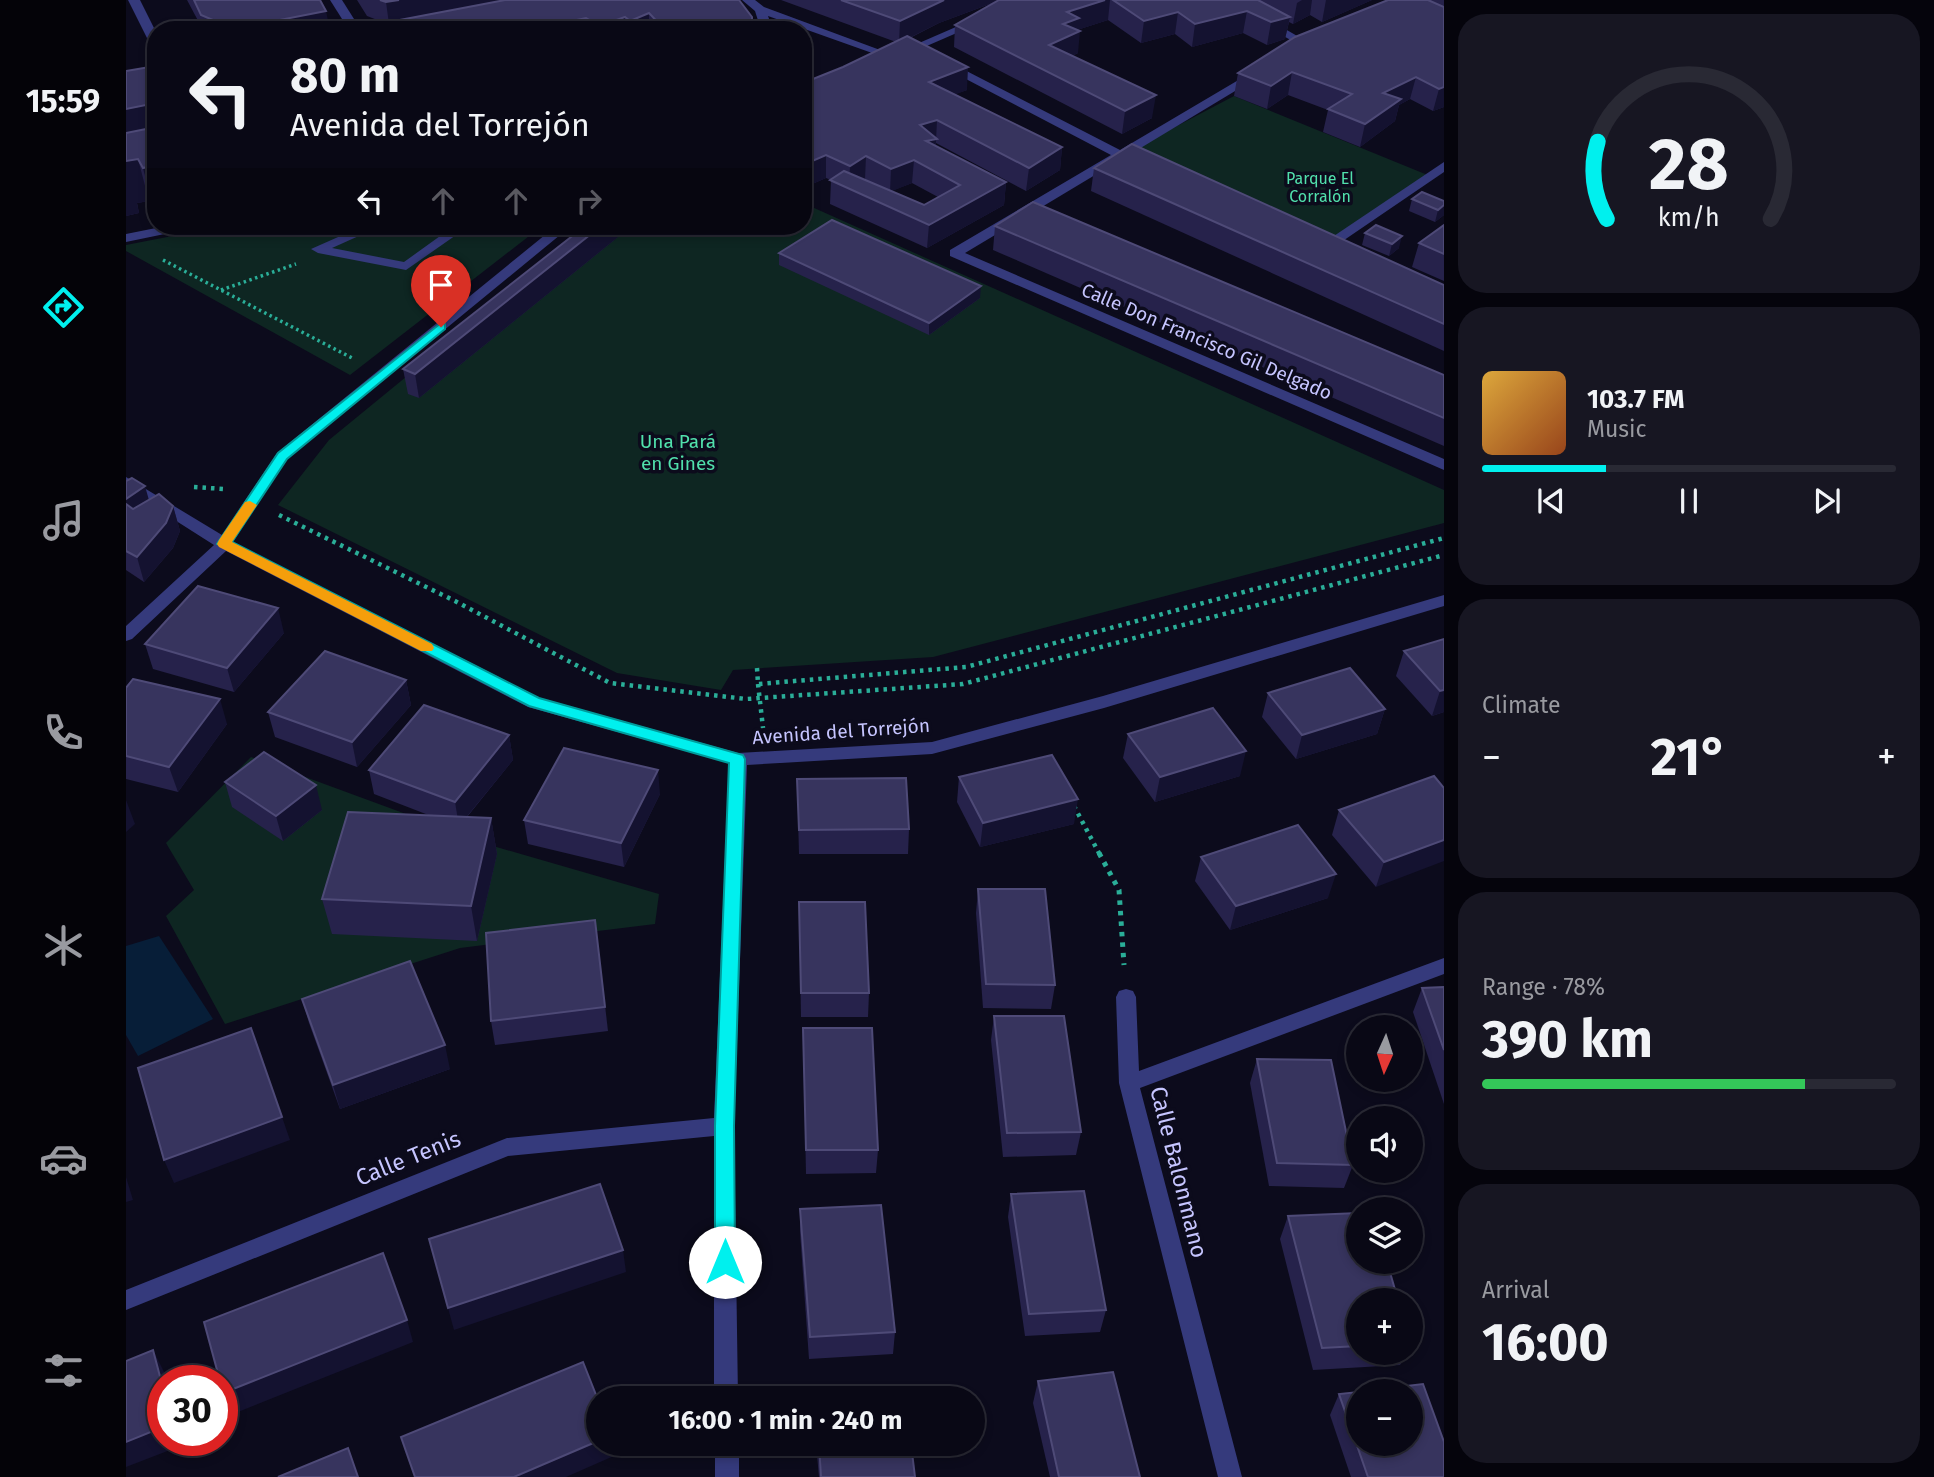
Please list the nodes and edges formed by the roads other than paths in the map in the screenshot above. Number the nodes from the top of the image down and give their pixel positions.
1 (134, 0) edge
2 (337, 0) edge
3 (1227, 0) edge
4 (753, 3) edge
5 (990, 16) edge
6 (350, 21) edge
7 (762, 21) edge
8 (800, 21) edge
9 (147, 26) edge
10 (812, 26) edge
11 (1306, 45) edge
12 (926, 54) junction
13 (893, 57) junction
14 (880, 62) edge
15 (1271, 65) edge
16 (1120, 156) junction
17 (1444, 166) edge
18 (1144, 167) edge
19 (147, 234) edge
20 (350, 235) edge
21 (449, 235) edge
22 (553, 235) edge
23 (126, 239) edge
24 (1326, 246) edge
25 (1444, 465) edge
26 (126, 482) edge
27 (224, 544) junction
28 (1444, 600) edge
29 (126, 635) edge
30 (737, 759) junction
31 (1444, 966) edge
32 (1126, 998) road end
33 (1129, 1083) junction
34 (724, 1126) junction
35 (126, 1300) edge
36 (726, 1386) edge
37 (727, 1456) edge
38 (727, 1477) edge
39 (1230, 1477) edge

1 - 9 street
2 - 6 street
3 - 11 street
4 - 7 street
4 - 8 street
5 - 12 street
10 - 13 street
12 - 13 street
12 - 16 street
13 - 14 street
15 - 16 street
16 - 18 street
16 - 25 street, Calle Don Francisco Gil Delgado
17 - 24 street
19 - 23 street
20 - 21 street
22 - 27 street
26 - 27 street, Avenida del Torrejón
27 - 29 street
27 - 30 street, Avenida del Torrejón
28 - 30 street, Avenida del Torrejón
30 - 34 street
31 - 33 street, Calle Balonmano
32 - 33 street
33 - 39 street, Calle Balonmano
34 - 35 street, Calle Tenis
34 - 36 street
37 - 38 street

